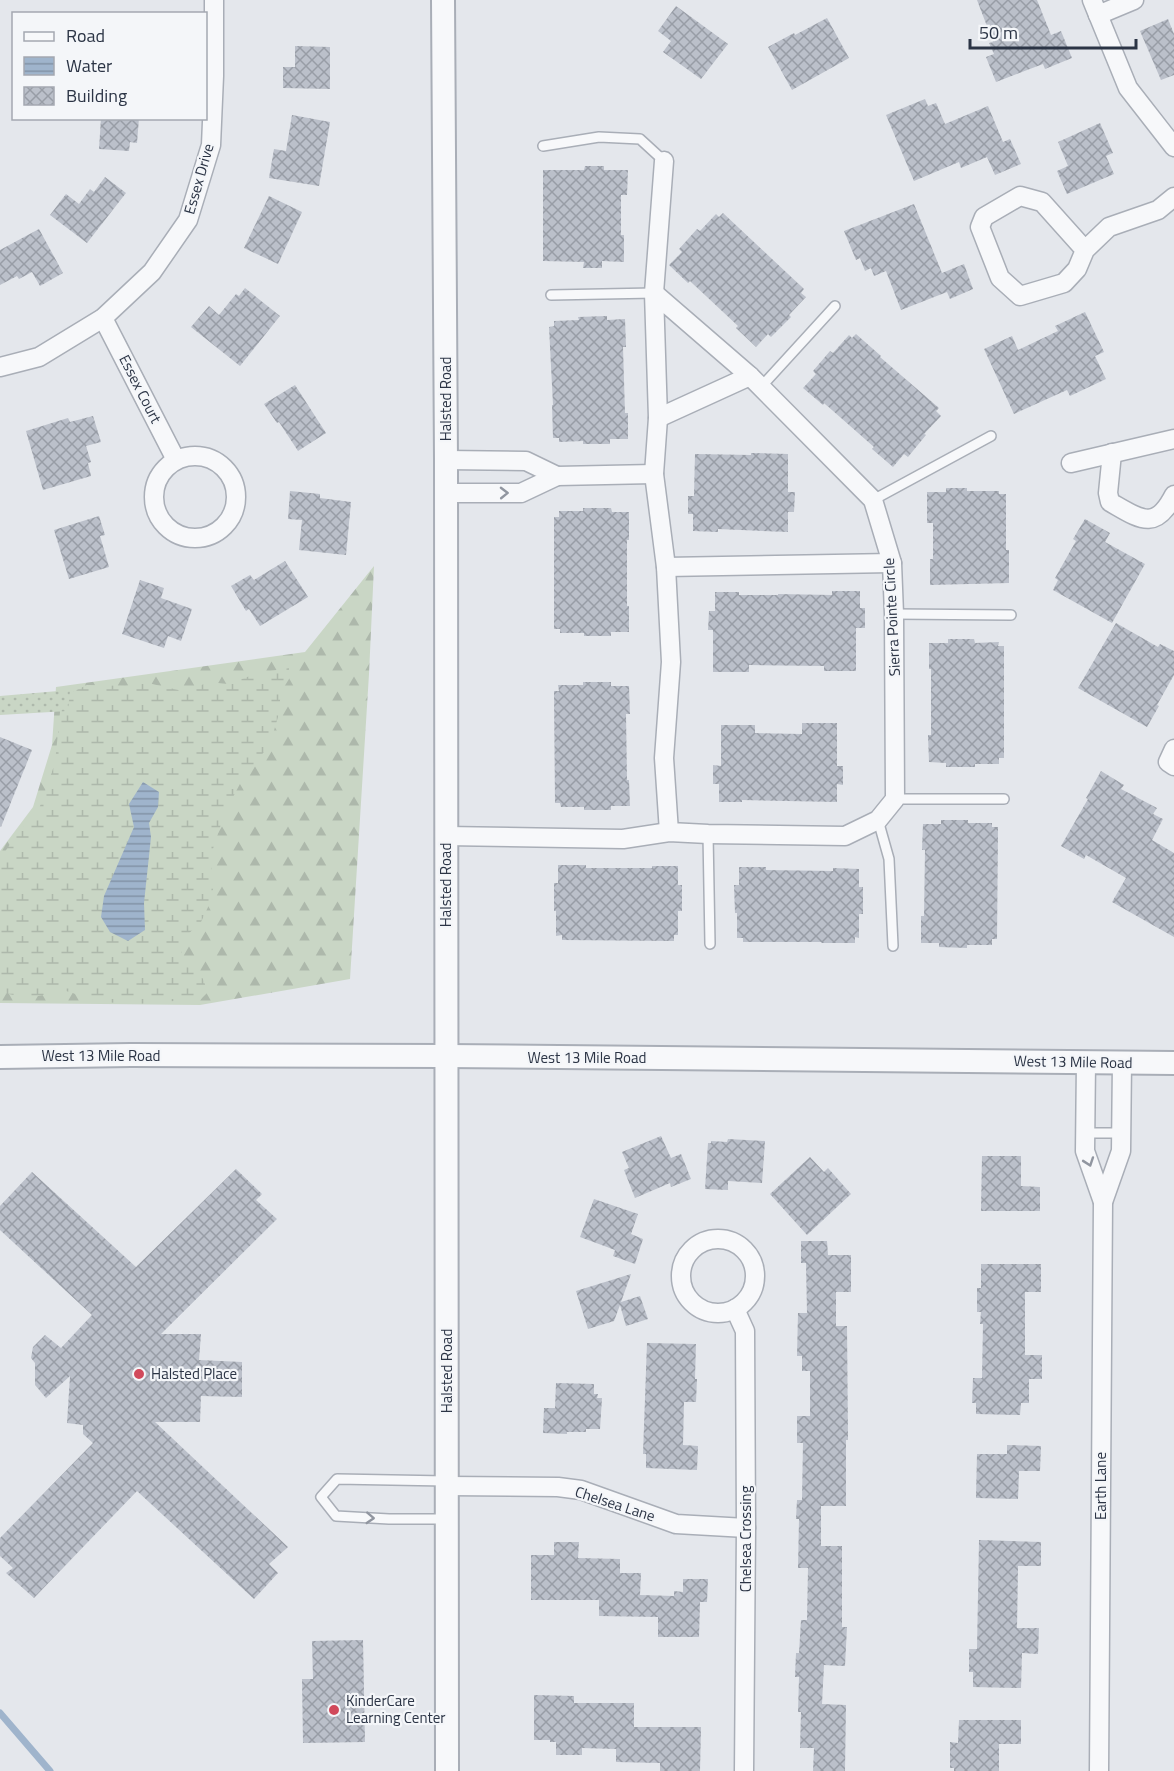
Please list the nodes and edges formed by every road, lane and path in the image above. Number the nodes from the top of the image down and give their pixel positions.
1 (214, 0) edge
2 (443, 0) edge
3 (1134, 0) edge
4 (1095, 8) edge
5 (543, 146) dead end
6 (1174, 147) edge
7 (664, 161) joint
8 (1174, 197) edge
9 (1085, 250) junction
10 (654, 293) junction
11 (551, 295) dead end
12 (835, 306) dead end
13 (103, 318) junction
14 (0, 367) edge
15 (756, 381) junction
16 (658, 418) junction
17 (991, 436) dead end
18 (1174, 439) edge
19 (1112, 453) junction
20 (176, 460) junction
21 (446, 460) junction
22 (1071, 463) dead end
23 (654, 474) junction
24 (557, 476) junction
25 (446, 493) junction
26 (1174, 495) edge
27 (873, 500) junction
28 (892, 563) junction
29 (666, 567) junction
30 (894, 614) junction
31 (1011, 615) dead end
32 (1174, 749) edge
33 (1174, 766) edge
34 (895, 799) junction
35 (1004, 799) dead end
36 (878, 820) junction
37 (669, 832) junction
38 (708, 834) junction
39 (446, 836) junction
40 (710, 944) dead end
41 (893, 946) dead end
42 (446, 1056) junction
43 (0, 1057) edge
44 (1086, 1062) junction
45 (1122, 1062) junction
46 (1174, 1063) edge
47 (1085, 1133) junction
48 (1121, 1133) junction
49 (1103, 1202) junction
50 (735, 1309) junction
51 (447, 1484) junction
52 (447, 1519) junction
53 (746, 1528) junction
54 (447, 1771) edge
55 (744, 1771) edge
56 (1099, 1771) edge

1 - 13 street, Essex Drive
2 - 21 street, Halsted Road
3 - 4 street
4 - 6 street
5 - 7 lane
7 - 10 street
8 - 9 street
9 - 9 street
10 - 11 lane
10 - 15 street, Sierra Pointe Circle
10 - 16 street
12 - 15 lane
13 - 14 street, Essex Drive
13 - 20 street, Essex Court
15 - 16 street
15 - 27 street, Sierra Pointe Circle
16 - 23 street
17 - 27 lane
18 - 19 street
19 - 22 street
19 - 26 street
20 - 20 street
21 - 24 street
21 - 25 street, Halsted Road
23 - 24 street
23 - 29 street
25 -> 24 street
25 - 39 street, Halsted Road
27 - 28 street, Sierra Pointe Circle
28 - 29 street
28 - 30 street, Sierra Pointe Circle
29 - 37 street
30 - 31 lane
30 - 34 street, Sierra Pointe Circle
32 - 33 street
34 - 35 lane
34 - 36 street
36 - 38 street
36 - 41 lane
37 - 38 street
37 - 39 street
38 - 40 lane
39 - 42 street, Halsted Road
42 - 43 street, West 13 Mile Road
42 - 44 street, West 13 Mile Road
42 - 51 street, Halsted Road
44 - 45 street, West 13 Mile Road
44 - 47 street, Earth Lane
45 - 46 street, West 13 Mile Road
45 - 48 street, Earth Lane
47 - 48 lane
47 -> 49 street, Earth Lane
48 - 49 street, Earth Lane
49 - 56 street, Earth Lane
50 - 50 street
50 - 53 street, Chelsea Crossing
51 - 52 street, Halsted Road
51 -> 52 lane
51 - 53 street, Chelsea Lane
52 - 54 street, Halsted Road
53 - 55 street, Chelsea Crossing

